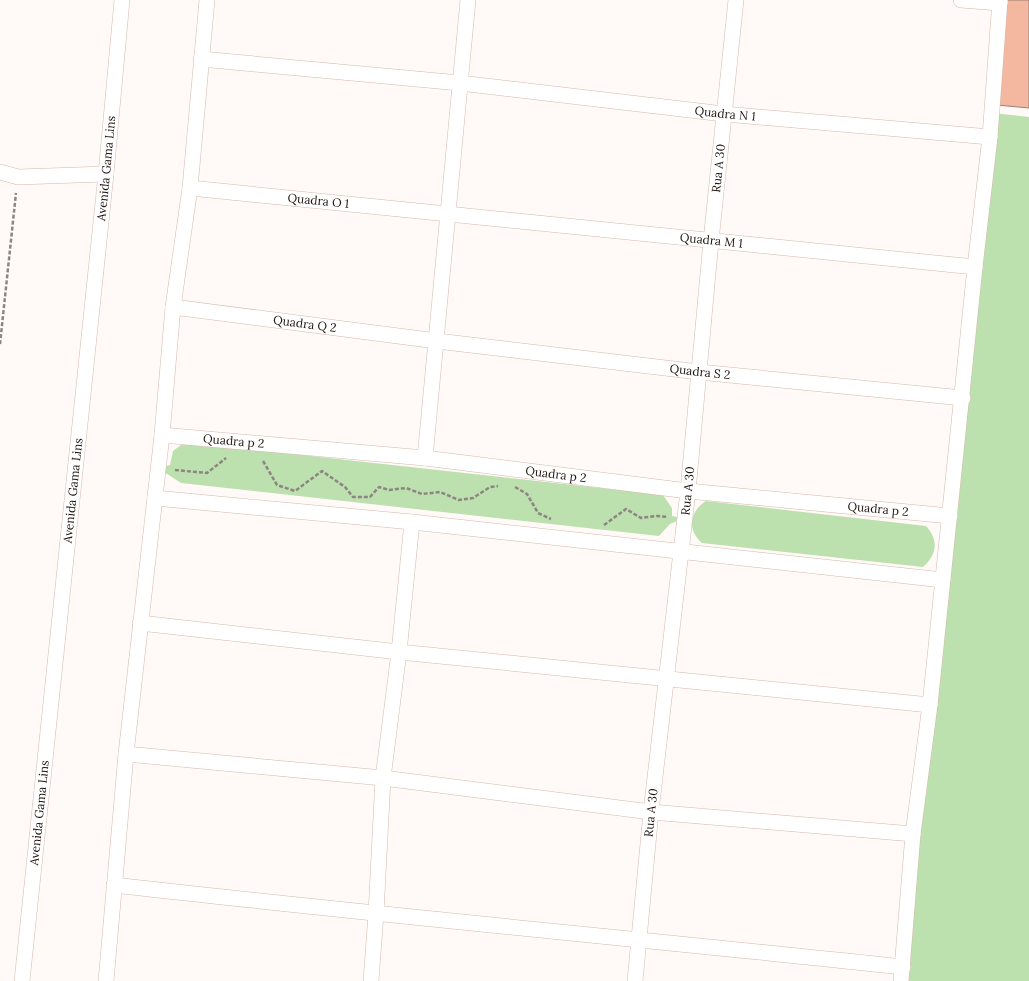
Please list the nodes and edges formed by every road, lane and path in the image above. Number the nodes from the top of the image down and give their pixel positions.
1 (122, 0) edge
2 (207, 0) edge
3 (468, 0) edge
4 (736, 0) edge
5 (961, 0) edge
6 (1000, 2) edge
7 (201, 58) junction
8 (460, 83) junction
9 (724, 114) junction
10 (990, 137) junction
11 (0, 172) edge
12 (106, 174) junction
13 (18, 177) junction
14 (190, 188) junction
15 (447, 214) junction
16 (710, 241) junction
17 (975, 267) junction
18 (173, 307) junction
19 (437, 341) junction
20 (0, 344) edge
21 (699, 372) junction
22 (963, 398) junction
23 (162, 435) junction
24 (228, 457) dead end
25 (259, 458) dead end
26 (425, 458) junction
27 (158, 468) junction
28 (509, 483) dead end
29 (503, 485) dead end
30 (688, 491) junction
31 (155, 498) junction
32 (950, 516) junction
33 (684, 518) junction
34 (412, 522) junction
35 (558, 522) dead end
36 (603, 526) dead end
37 (680, 552) junction
38 (944, 580) junction
39 (140, 623) junction
40 (399, 652) junction
41 (666, 679) junction
42 (930, 705) junction
43 (126, 754) junction
44 (383, 778) junction
45 (651, 812) junction
46 (913, 834) junction
47 (114, 885) junction
48 (376, 914) junction
49 (638, 939) junction
50 (902, 974) edge
51 (22, 981) edge
52 (106, 981) edge
53 (371, 981) edge
54 (635, 981) edge

1 - 12 street, Avenida Gama Lins
2 - 7 street
3 - 8 street
4 - 9 street, Rua A 30
5 - 6 street
6 - 10 street
7 - 8 street, Quadra N 1
7 - 14 street
8 - 9 street, Quadra N 1
8 - 15 street
9 - 10 street, Quadra N 1
9 - 16 street, Rua A 30
10 - 17 street
11 - 13 street
12 - 13 street
12 - 51 street, Avenida Gama Lins
13 - 20 path
14 - 15 street, Quadra O 1
14 - 18 street
15 - 16 street, Quadra M 1
15 - 19 street
16 - 17 street, Quadra M 1
16 - 21 street, Rua A 30
17 - 22 street
18 - 19 street, Quadra Q 2
18 - 23 street
19 - 21 street, Quadra S 2
19 - 26 street
21 - 22 street, Quadra S 2
21 - 30 street, Rua A 30
22 - 32 street
23 - 26 street, Quadra p 2
23 - 27 street
24 - 27 path
25 - 29 path
26 - 30 street, Quadra p 2
27 - 31 street
28 - 35 path
30 - 32 street, Quadra p 2
30 - 33 street, Rua A 30
31 - 34 street
31 - 39 street
32 - 38 street
33 - 36 path
33 - 37 street, Rua A 30
34 - 37 street
34 - 40 street
37 - 38 street
37 - 41 street, Rua A 30
38 - 42 street
39 - 40 street
39 - 43 street
40 - 41 street
40 - 44 street
41 - 42 street
41 - 45 street, Rua A 30
42 - 46 street
43 - 44 street
43 - 47 street
44 - 45 street
44 - 48 street
45 - 46 street
45 - 49 street, Rua A 30
46 - 50 street
47 - 48 street
47 - 52 street
48 - 49 street
48 - 53 street
49 - 50 street
49 - 54 street, Rua A 30

